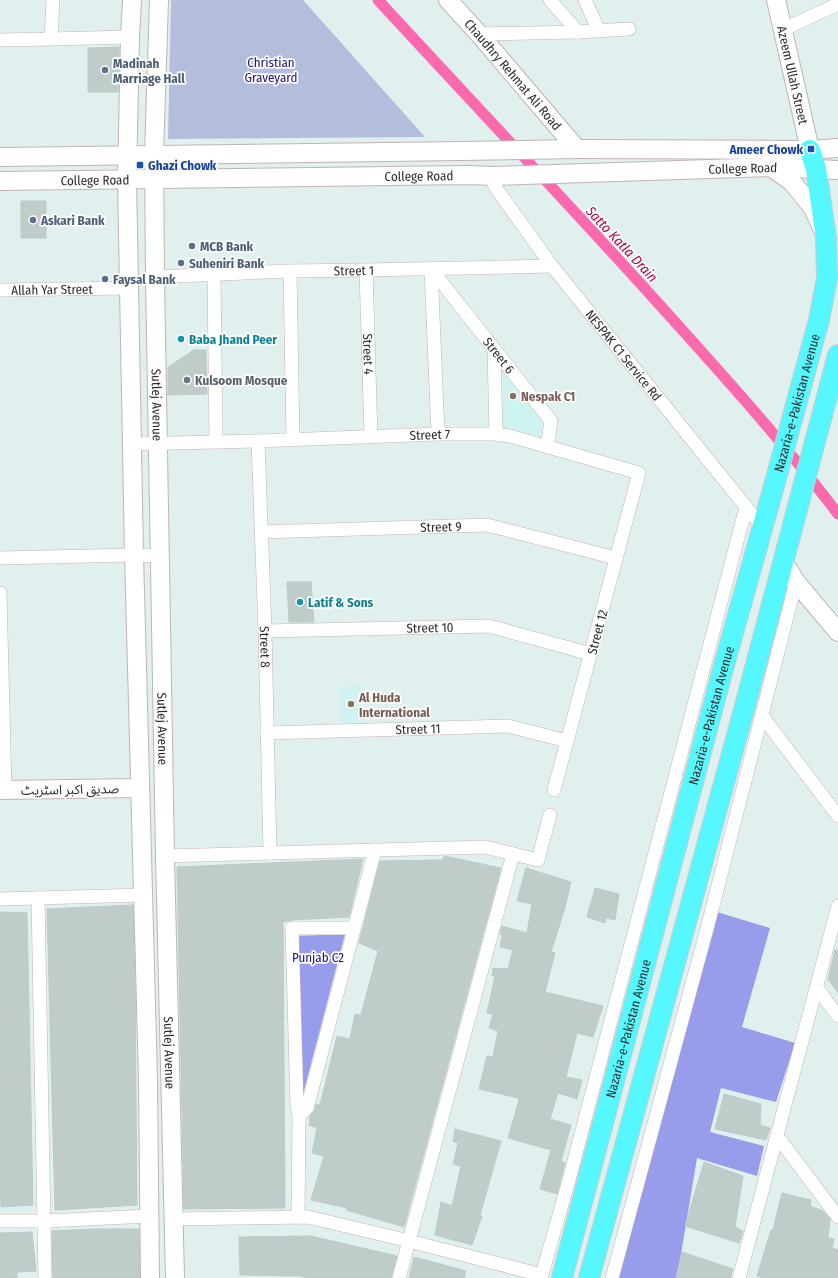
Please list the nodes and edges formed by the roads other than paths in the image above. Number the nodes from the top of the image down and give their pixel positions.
1 (53, 0) edge
2 (132, 0) edge
3 (159, 0) edge
4 (448, 0) edge
5 (550, 0) edge
6 (585, 0) edge
7 (776, 0) edge
8 (838, 4) edge
9 (628, 29) dead end
10 (782, 30) junction
11 (599, 31) junction
12 (578, 32) junction
13 (479, 34) junction
14 (130, 37) junction
15 (51, 39) junction
16 (0, 40) edge
17 (838, 148) edge
18 (572, 149) junction
19 (810, 150) junction
20 (154, 154) junction
21 (127, 155) junction
22 (0, 157) edge
23 (771, 167) junction
24 (816, 169) junction
25 (838, 170) edge
26 (127, 179) junction
27 (154, 179) junction
28 (494, 180) junction
29 (0, 181) edge
30 (826, 238) junction
31 (552, 266) junction
32 (431, 269) junction
33 (366, 270) junction
34 (290, 271) junction
35 (214, 275) junction
36 (155, 277) junction
37 (129, 288) junction
38 (0, 290) edge
39 (494, 349) junction
40 (838, 356) edge
41 (438, 434) junction
42 (496, 434) junction
43 (371, 437) junction
44 (293, 440) junction
45 (258, 441) junction
46 (216, 442) junction
47 (158, 443) junction
48 (131, 444) junction
49 (547, 447) junction
50 (639, 473) joint
51 (746, 507) junction
52 (762, 528) junction
53 (261, 532) junction
54 (134, 555) junction
55 (160, 556) junction
56 (0, 558) edge
57 (616, 558) junction
58 (783, 561) junction
59 (796, 582) junction
60 (0, 593) edge
61 (265, 632) junction
62 (838, 632) edge
63 (591, 654) junction
64 (762, 716) junction
65 (267, 733) junction
66 (567, 741) junction
67 (140, 788) junction
68 (2, 790) edge
69 (554, 790) dead end
70 (550, 815) dead end
71 (838, 816) edge
72 (375, 850) junction
73 (270, 853) junction
74 (513, 854) junction
75 (165, 856) junction
76 (143, 895) junction
77 (38, 898) junction
78 (0, 899) edge
79 (838, 906) edge
80 (353, 928) junction
81 (817, 988) junction
82 (838, 1016) edge
83 (148, 1079) junction
84 (171, 1080) junction
85 (607, 1110) junction
86 (635, 1110) junction
87 (299, 1116) junction
88 (776, 1136) junction
89 (149, 1216) junction
90 (298, 1217) junction
91 (838, 1217) edge
92 (174, 1219) junction
93 (0, 1221) edge
94 (44, 1221) junction
95 (409, 1241) junction
96 (542, 1277) edge
97 (45, 1278) edge
98 (150, 1278) edge
99 (175, 1278) edge
100 (399, 1278) edge
101 (562, 1278) edge
102 (568, 1278) edge
103 (582, 1278) edge
104 (589, 1278) edge
105 (612, 1278) edge
106 (739, 1278) edge

1 - 15 street
2 - 14 street, Sutlej Avenue
3 - 20 street, Sutlej Avenue
4 - 13 street, Chaudhry Rehmat Ali Road
5 - 12 street
6 - 11 street
7 - 10 street, Azeem Ullah Street
8 - 10 street
9 - 11 street
10 - 19 street, Azeem Ullah Street
11 - 12 street
12 - 13 street
13 - 18 street, Chaudhry Rehmat Ali Road
14 - 15 street
14 - 21 street, Sutlej Avenue
15 - 16 street
17 - 19 street, College Road
18 - 19 street, College Road
18 - 20 street, College Road
19 - 24 main road, Nazaria-e-Pakistan Avenue
20 - 21 street, College Road
20 - 27 street, Sutlej Avenue
21 - 22 street, College Road
21 - 26 street, Sutlej Avenue
23 - 24 street, College Road
23 - 28 street, College Road
23 - 30 street
24 - 25 street, College Road
24 - 30 main road, Nazaria-e-Pakistan Avenue
26 - 27 street, College Road
26 - 29 street, College Road
26 - 37 street, Sutlej Avenue
27 - 28 street, College Road
27 - 36 street, Sutlej Avenue
28 - 31 street, NESPAK C1 Service Rd
30 - 52 main road, Nazaria-e-Pakistan Avenue
31 - 32 street, Street 1
31 - 51 street, NESPAK C1 Service Rd
32 - 33 street, Street 1
32 - 39 street, Street 6
32 - 41 street
33 - 34 street, Street 1
33 - 43 street, Street 4
34 - 35 street, Street 1
34 - 44 street
35 - 36 street, Street 1
35 - 46 street
36 - 47 street, Sutlej Avenue
37 - 38 street, Allah Yar Street
37 - 48 street, Sutlej Avenue
39 - 42 street
39 - 49 street, Street 6
40 - 58 main road
41 - 42 street, Street 7
41 - 43 street, Street 7
42 - 49 street, Street 7
43 - 44 street, Street 7
44 - 45 street, Street 7
45 - 46 street, Street 7
45 - 53 street, Street 8
46 - 47 street, Street 7
47 - 48 street, Street 7
47 - 55 street, Sutlej Avenue
48 - 54 street, Sutlej Avenue
49 - 50 street, Street 7
50 - 57 street, Street 12
51 - 52 street, NESPAK C1 Service Rd
51 - 96 street
52 - 85 main road, Nazaria-e-Pakistan Avenue
53 - 57 street, Street 9
53 - 61 street, Street 8
54 - 55 street
54 - 56 street
54 - 67 street, Sutlej Avenue
55 - 75 street, Sutlej Avenue
57 - 63 street, Street 12
58 - 59 street
58 - 86 main road
59 - 62 street
59 - 64 street
60 - 68 street
61 - 63 street, Street 10
61 - 65 street, Street 8
63 - 66 street, Street 12
64 - 71 street
64 - 105 street
65 - 66 street, Street 11
65 - 73 street, Street 8
66 - 69 street, Street 12
67 - 68 street, صدیق اکبر اسٹریٹ
67 - 76 street, Sutlej Avenue
70 - 74 street
72 - 73 street
72 - 74 street
72 - 80 street
73 - 75 street
74 - 95 street
75 - 84 street, Sutlej Avenue
76 - 77 street
76 - 83 street, Sutlej Avenue
77 - 78 street
77 - 94 street
79 - 81 street
80 - 87 street
80 - 87 street
81 - 82 street
81 - 88 street
83 - 84 street
83 - 89 street, Sutlej Avenue
84 - 92 street, Sutlej Avenue
85 - 86 main road
85 - 101 main road, Nazaria-e-Pakistan Avenue
86 - 104 main road
87 - 90 street
88 - 91 street
88 - 106 street
89 - 94 street
89 - 98 street, Sutlej Avenue
90 - 92 street
90 - 95 street
92 - 99 street, Sutlej Avenue
93 - 94 street
94 - 97 street
95 - 96 street
95 - 100 street
102 - 103 main road

